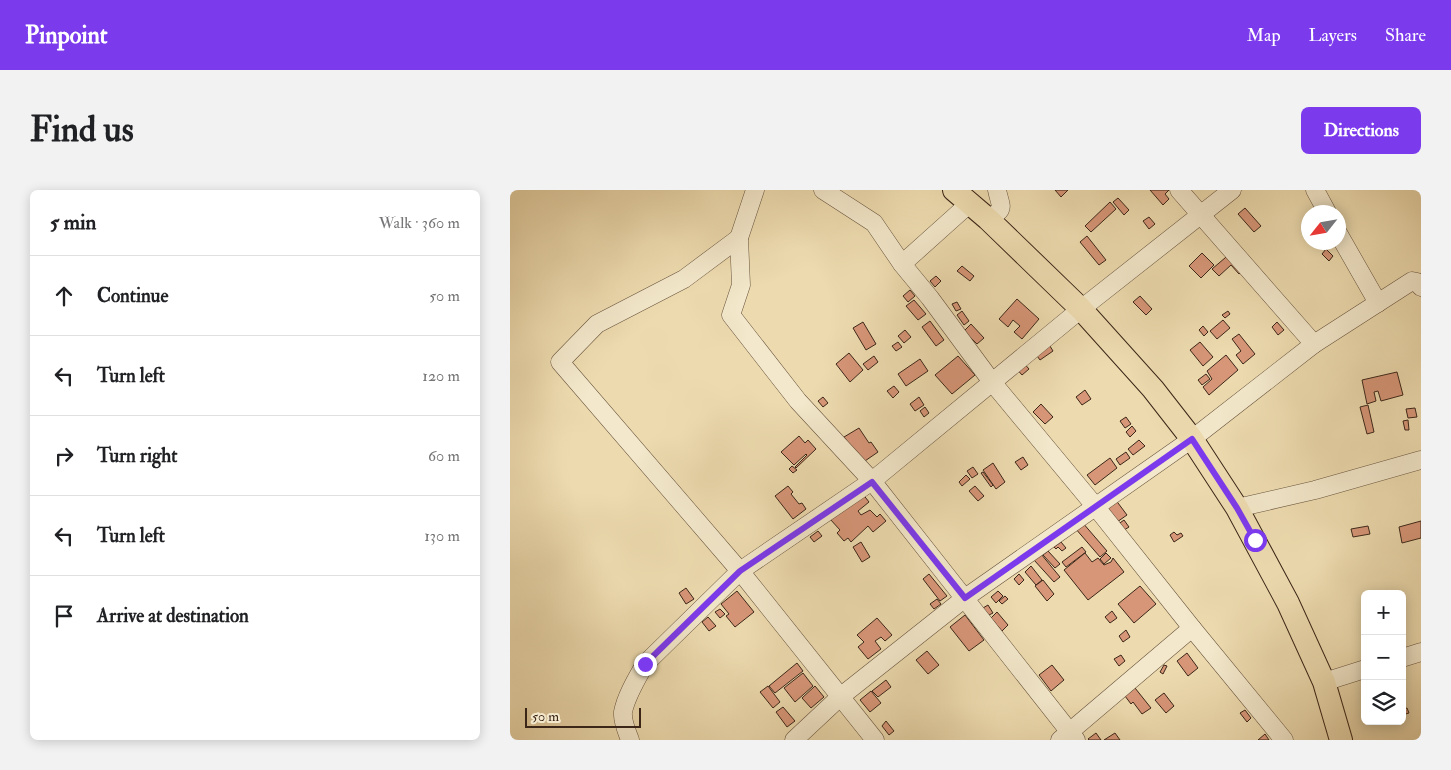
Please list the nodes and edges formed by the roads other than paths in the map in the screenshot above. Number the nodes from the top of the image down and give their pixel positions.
1 (755, 190) edge
2 (823, 190) edge
3 (998, 190) edge
4 (1179, 190) edge
5 (1232, 190) edge
6 (1314, 190) edge
7 (962, 197) edge
8 (1323, 205) edge
9 (1200, 214) junction
10 (988, 220) junction
11 (739, 238) junction
12 (1346, 247) edge
13 (902, 264) junction
14 (1421, 286) edge
15 (1378, 303) junction
16 (1081, 309) junction
17 (1314, 344) junction
18 (992, 382) junction
19 (1192, 439) junction
20 (1421, 460) edge
21 (872, 482) junction
22 (1095, 506) junction
23 (1237, 508) junction
24 (740, 571) junction
25 (965, 598) junction
26 (1192, 628) junction
27 (1421, 652) edge
28 (1406, 657) edge
29 (1361, 671) edge
30 (1324, 682) junction
31 (840, 697) junction
32 (1069, 737) edge
33 (630, 740) edge
34 (794, 740) edge
35 (875, 740) edge
36 (1284, 740) edge
37 (1341, 740) edge

1 - 11 street
2 - 13 street
3 - 10 street
4 - 9 street
5 - 9 street
6 - 8 street
7 - 10 main road
7 - 13 street
9 - 16 street
9 - 17 street
10 - 16 main road
11 - 21 street
11 - 24 street
12 - 15 street
13 - 18 street
14 - 15 street
15 - 17 street
16 - 18 street
16 - 19 main road
17 - 19 street
18 - 21 street
18 - 22 street
19 - 22 street
19 - 23 main road
20 - 23 street
21 - 24 street
21 - 25 street
22 - 25 street
22 - 26 street
23 - 30 main road
24 - 31 street
24 - 33 street
25 - 31 street
25 - 32 street
26 - 32 street
26 - 36 street
27 - 28 street
29 - 30 street
30 - 37 main road
31 - 34 street
31 - 35 street

